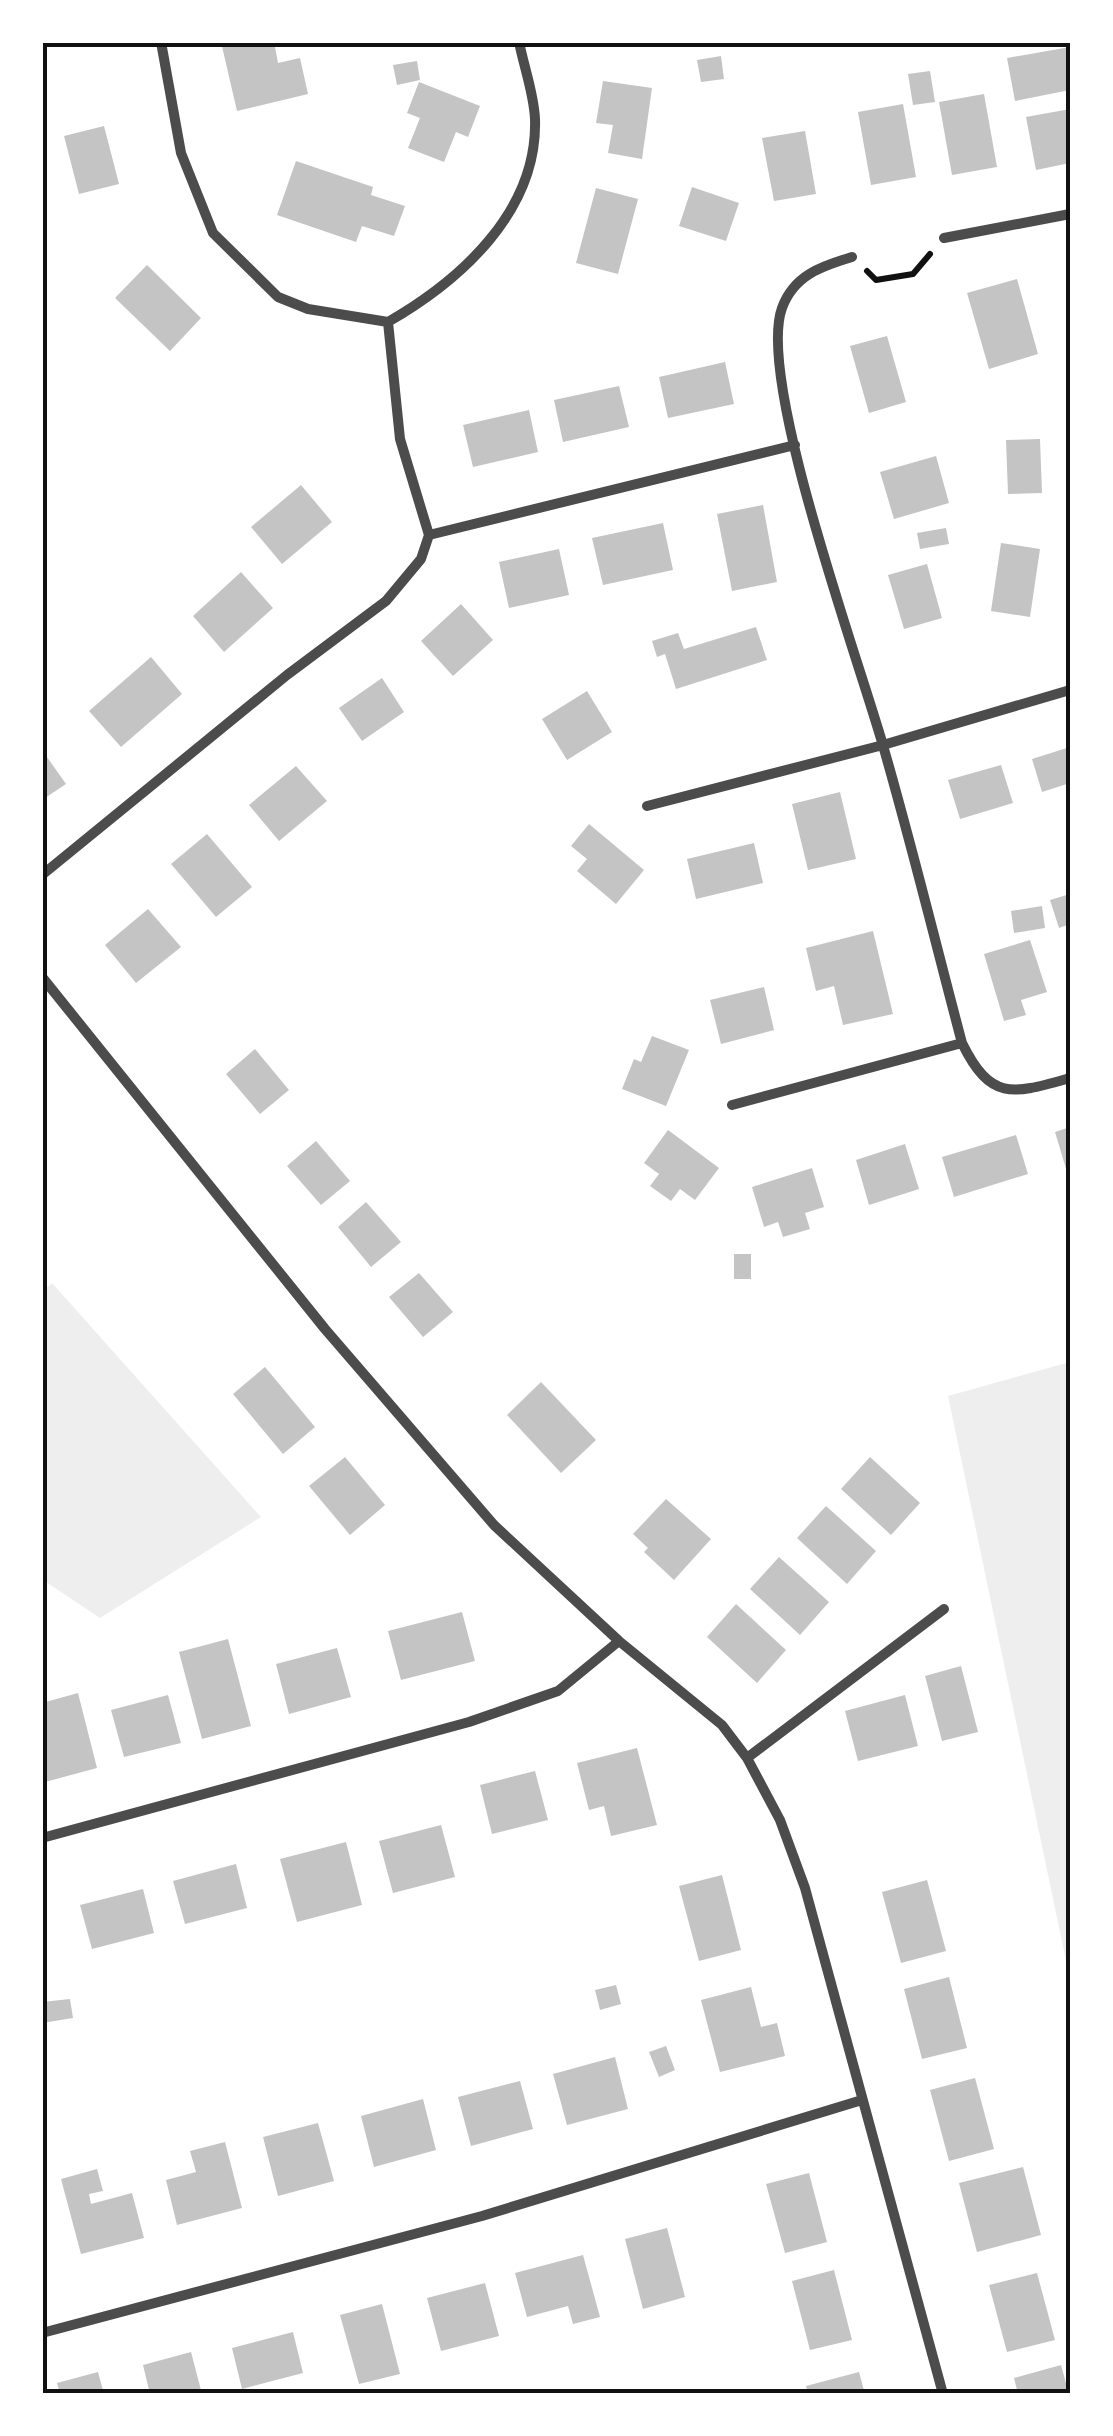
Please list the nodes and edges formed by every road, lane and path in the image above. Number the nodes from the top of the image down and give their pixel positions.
1 (161, 42) edge
2 (519, 42) edge
3 (1070, 214) edge
4 (944, 238) joint
5 (852, 257) joint
6 (388, 322) junction
7 (795, 445) junction
8 (429, 534) junction
9 (1070, 690) edge
10 (883, 746) junction
11 (647, 806) dead end
12 (42, 875) edge
13 (42, 978) edge
14 (962, 1042) junction
15 (1070, 1078) edge
16 (732, 1106) dead end
17 (944, 1609) dead end
18 (619, 1641) junction
19 (747, 1758) junction
20 (42, 1838) edge
21 (862, 2100) junction
22 (42, 2333) edge
23 (943, 2394) edge

1 - 6 street
2 - 6 street
3 - 4 street
4 - 5 path
5 - 7 street
6 - 8 street
7 - 8 street
7 - 10 street
8 - 12 street
9 - 10 street
10 - 11 street
10 - 14 street
13 - 18 street
14 - 15 street
14 - 16 street
17 - 19 street
18 - 19 street
18 - 20 street
19 - 21 street
21 - 22 street
21 - 23 street

